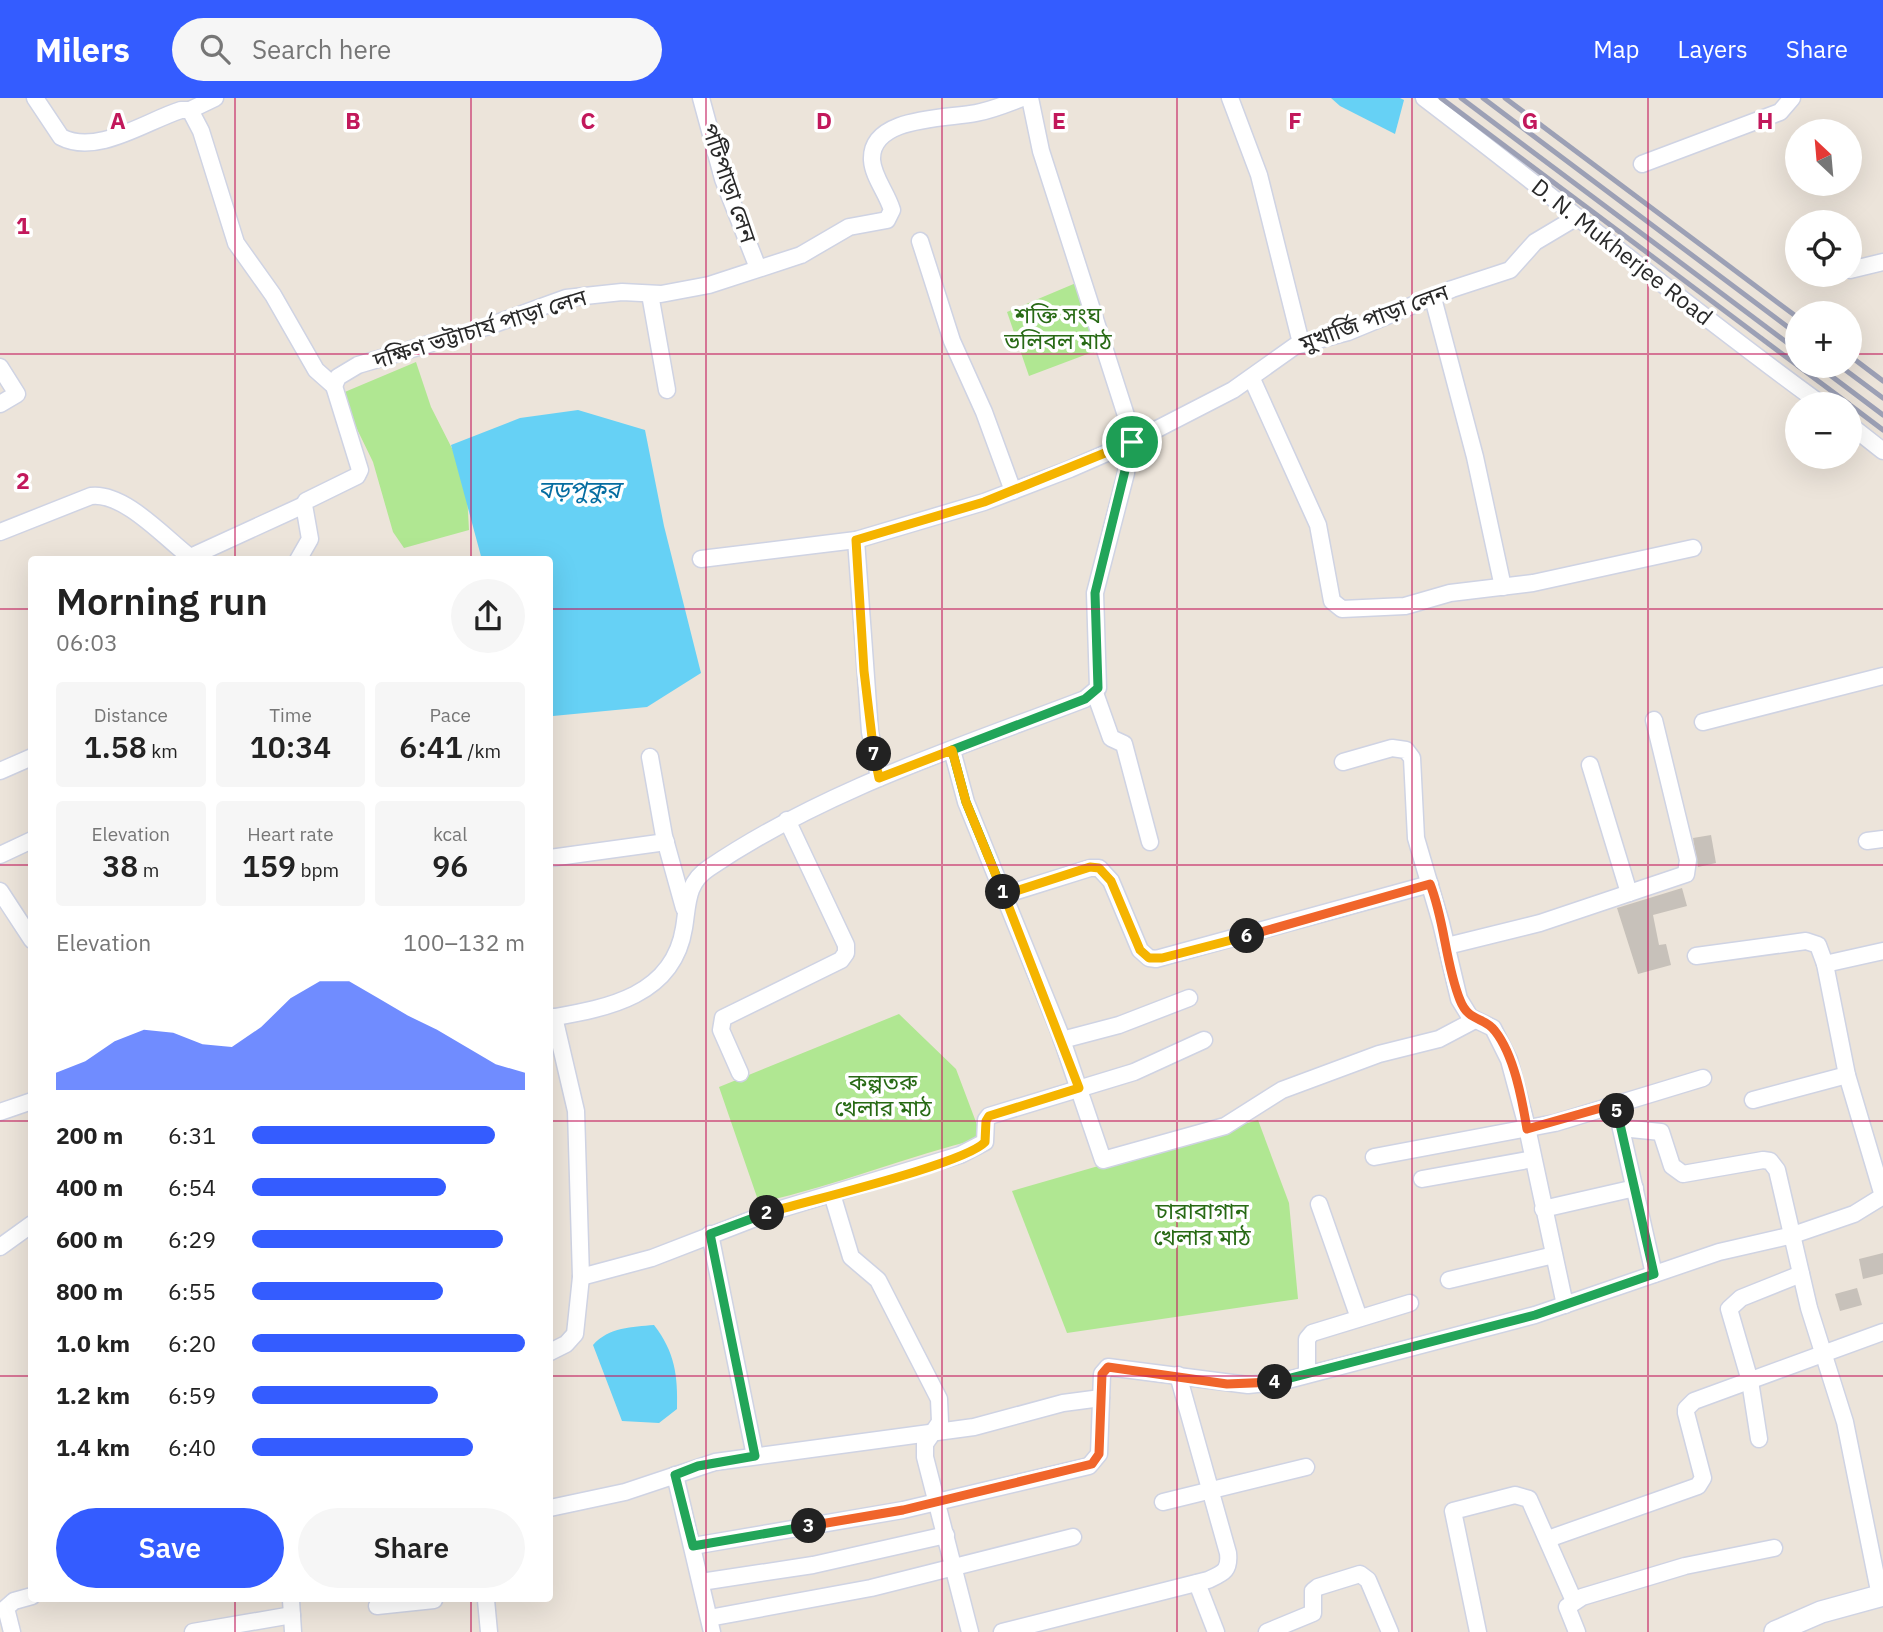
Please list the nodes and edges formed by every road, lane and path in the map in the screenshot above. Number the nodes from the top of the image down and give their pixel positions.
1 (35, 98) edge
2 (215, 98) edge
3 (701, 98) edge
4 (1022, 98) edge
5 (1030, 98) edge
6 (1230, 98) edge
7 (1424, 98) edge
8 (1791, 98) edge
9 (190, 110) junction
10 (1642, 164) dead end
11 (1577, 217) junction
12 (920, 241) dead end
13 (1883, 262) edge
14 (1862, 267) edge
15 (758, 268) junction
16 (650, 294) junction
17 (1433, 298) junction
18 (1301, 343) junction
19 (0, 367) edge
20 (1252, 379) junction
21 (334, 386) junction
22 (667, 390) dead end
23 (1805, 392) edge
24 (0, 404) edge
25 (1862, 434) edge
26 (1132, 442) junction
27 (1883, 451) edge
28 (1013, 491) junction
29 (304, 505) junction
30 (0, 533) edge
31 (856, 540) junction
32 (1693, 548) dead end
33 (184, 556) edge
34 (194, 556) edge
35 (301, 556) edge
36 (701, 559) dead end
37 (1503, 587) junction
38 (1883, 676) edge
39 (1095, 693) junction
40 (1654, 720) dead end
41 (1703, 722) dead end
42 (952, 750) junction
43 (650, 757) dead end
44 (28, 758) edge
45 (1343, 762) dead end
46 (2, 765) edge
47 (1590, 765) dead end
48 (879, 778) junction
49 (787, 820) junction
50 (28, 842) edge
51 (666, 842) junction
52 (1150, 842) dead end
53 (0, 855) edge
54 (553, 858) edge
55 (1430, 884) junction
56 (1629, 893) junction
57 (1004, 895) junction
58 (2, 900) edge
59 (686, 914) junction
60 (28, 935) edge
61 (1447, 946) junction
62 (1883, 951) edge
63 (1696, 956) dead end
64 (1825, 964) junction
65 (1189, 998) dead end
66 (553, 1017) edge
67 (1475, 1020) junction
68 (553, 1021) edge
69 (1062, 1040) junction
70 (1204, 1040) dead end
71 (740, 1073) dead end
72 (1847, 1075) junction
73 (1703, 1078) dead end
74 (1079, 1088) junction
75 (1753, 1100) dead end
76 (28, 1102) edge
77 (1615, 1104) junction
78 (0, 1112) edge
79 (1621, 1128) junction
80 (1527, 1129) junction
81 (1374, 1157) dead end
82 (1533, 1159) junction
83 (1422, 1179) dead end
84 (1635, 1188) junction
85 (832, 1194) junction
86 (1319, 1204) dead end
87 (1543, 1209) junction
88 (28, 1227) edge
89 (710, 1234) junction
90 (1793, 1235) junction
91 (0, 1247) edge
92 (1554, 1255) junction
93 (1654, 1274) junction
94 (1801, 1274) junction
95 (581, 1277) junction
96 (1449, 1280) dead end
97 (1410, 1303) dead end
98 (1565, 1306) junction
99 (1359, 1318) junction
100 (1883, 1332) edge
101 (553, 1350) edge
102 (1824, 1356) junction
103 (1307, 1374) junction
104 (1178, 1375) junction
105 (1750, 1381) junction
106 (1101, 1398) junction
107 (932, 1433) junction
108 (1759, 1439) dead end
109 (755, 1456) junction
110 (1306, 1467) dead end
111 (675, 1475) junction
112 (1211, 1490) junction
113 (936, 1501) junction
114 (1163, 1502) dead end
115 (553, 1507) edge
116 (946, 1535) junction
117 (1073, 1537) dead end
118 (1548, 1539) junction
119 (693, 1546) junction
120 (1774, 1548) dead end
121 (955, 1570) junction
122 (701, 1582) junction
123 (1197, 1583) junction
124 (1882, 1595) edge
125 (28, 1597) edge
126 (1574, 1601) junction
127 (414, 1602) edge
128 (486, 1602) edge
129 (377, 1606) dead end
130 (292, 1607) edge
131 (710, 1625) edge
132 (12, 1632) edge
133 (193, 1632) edge
134 (293, 1632) edge
135 (489, 1632) edge
136 (970, 1632) edge
137 (1002, 1632) edge
138 (1216, 1632) edge
139 (1267, 1632) edge
140 (1390, 1632) edge
141 (1478, 1632) edge
142 (1577, 1632) edge
143 (1775, 1632) edge

1 - 9 street
2 - 9 street
3 - 15 street, পটিপাড়া লেন
4 - 15 street, দক্ষিণ ভট্টাচার্য পাড়া লেন
5 - 26 street
6 - 18 street
7 - 11 street, D. N. Mukherjee Road
8 - 10 street
9 - 21 street
11 - 17 street, মুখার্জি পাড়া লেন
11 - 23 street, D. N. Mukherjee Road
12 - 28 street
13 - 14 street
15 - 16 street, দক্ষিণ ভট্টাচার্য পাড়া লেন
16 - 21 street, দক্ষিণ ভট্টাচার্য পাড়া লেন
16 - 22 street
17 - 18 street, মুখার্জি পাড়া লেন
17 - 37 street
18 - 20 street, মুখার্জি পাড়া লেন
19 - 24 street
20 - 26 street, মুখার্জি পাড়া লেন
20 - 37 street
21 - 29 street
25 - 27 street
26 - 28 street, মুখার্জি পাড়া লেন
26 - 39 street
28 - 31 street, মুখার্জি পাড়া লেন
29 - 34 street
29 - 35 street
30 - 33 street
31 - 36 street, মুখার্জি পাড়া লেন
31 - 48 street
32 - 37 street
38 - 41 street
39 - 42 street
39 - 52 street
40 - 56 street
42 - 48 street
42 - 57 street
43 - 51 street
44 - 46 street
45 - 55 street
47 - 56 street
48 - 49 street
49 - 59 street
49 - 71 street
50 - 53 street
51 - 54 street
51 - 59 street
55 - 57 street
55 - 61 street
56 - 61 street
57 - 69 street
58 - 60 street
59 - 66 street
61 - 67 street
62 - 64 street
63 - 64 street
64 - 72 street
65 - 69 street
67 - 74 street
67 - 80 street
68 - 95 street
69 - 74 street
70 - 74 street
72 - 75 street
72 - 90 street
73 - 77 street
74 - 85 street
76 - 78 street
77 - 79 street
77 - 80 street
79 - 84 street
79 - 90 street
80 - 81 street
80 - 82 street
82 - 83 street
82 - 87 street
84 - 87 street
84 - 93 street
85 - 89 street
85 - 107 street
86 - 99 street
87 - 92 street
88 - 91 street
89 - 95 street
89 - 109 street
90 - 93 street
90 - 94 street
92 - 96 street
92 - 98 street
93 - 98 street
94 - 102 street
94 - 105 street
95 - 101 street
97 - 99 street
98 - 103 street
99 - 103 street
100 - 102 street
102 - 105 street
102 - 124 street
103 - 104 street
104 - 106 street
104 - 112 street
105 - 108 street
105 - 118 street
106 - 107 street
106 - 113 street
107 - 109 street
107 - 113 street
109 - 111 street
110 - 112 street
111 - 115 street
111 - 119 street
112 - 114 street
112 - 123 street
113 - 116 street
113 - 119 street
116 - 121 street
116 - 122 street
117 - 121 street
118 - 126 street
118 - 141 street
119 - 122 street
120 - 126 street
121 - 131 street
121 - 136 street
122 - 131 street
123 - 137 street
123 - 138 street
124 - 143 street
125 - 132 street
126 - 142 street
127 - 129 street
128 - 135 street
130 - 133 street
130 - 134 street
139 - 140 street

